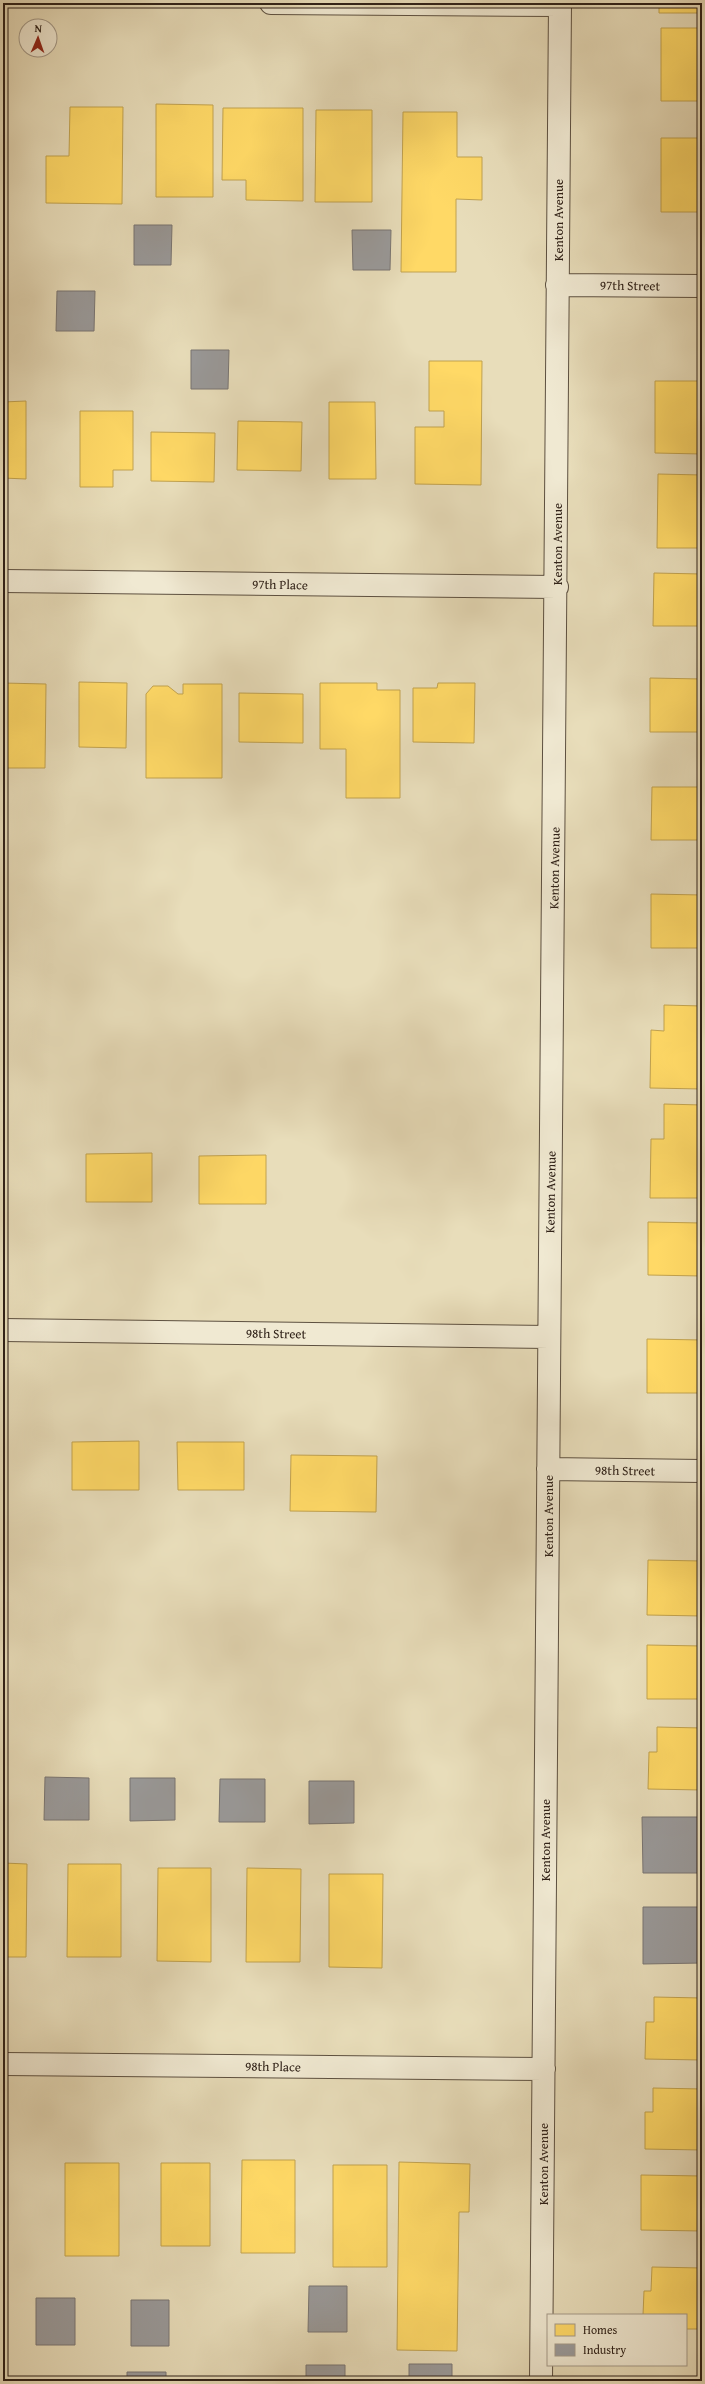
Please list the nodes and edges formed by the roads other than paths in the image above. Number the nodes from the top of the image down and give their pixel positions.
1 (271, 3) edge
2 (560, 4) edge
3 (557, 285) junction
4 (702, 286) edge
5 (3, 581) edge
6 (557, 587) junction
7 (3, 1330) edge
8 (549, 1337) junction
9 (548, 1469) junction
10 (702, 1471) edge
11 (3, 2064) edge
12 (544, 2069) junction
13 (541, 2381) edge

1 - 2 street
2 - 3 street, Kenton Avenue
3 - 4 street, 97th Street
3 - 6 street, Kenton Avenue
5 - 6 street, 97th Place
6 - 8 street, Kenton Avenue
7 - 8 street, 98th Street
8 - 9 street, Kenton Avenue
9 - 10 street, 98th Street
9 - 12 street, Kenton Avenue
11 - 12 street, 98th Place
12 - 13 street, Kenton Avenue

